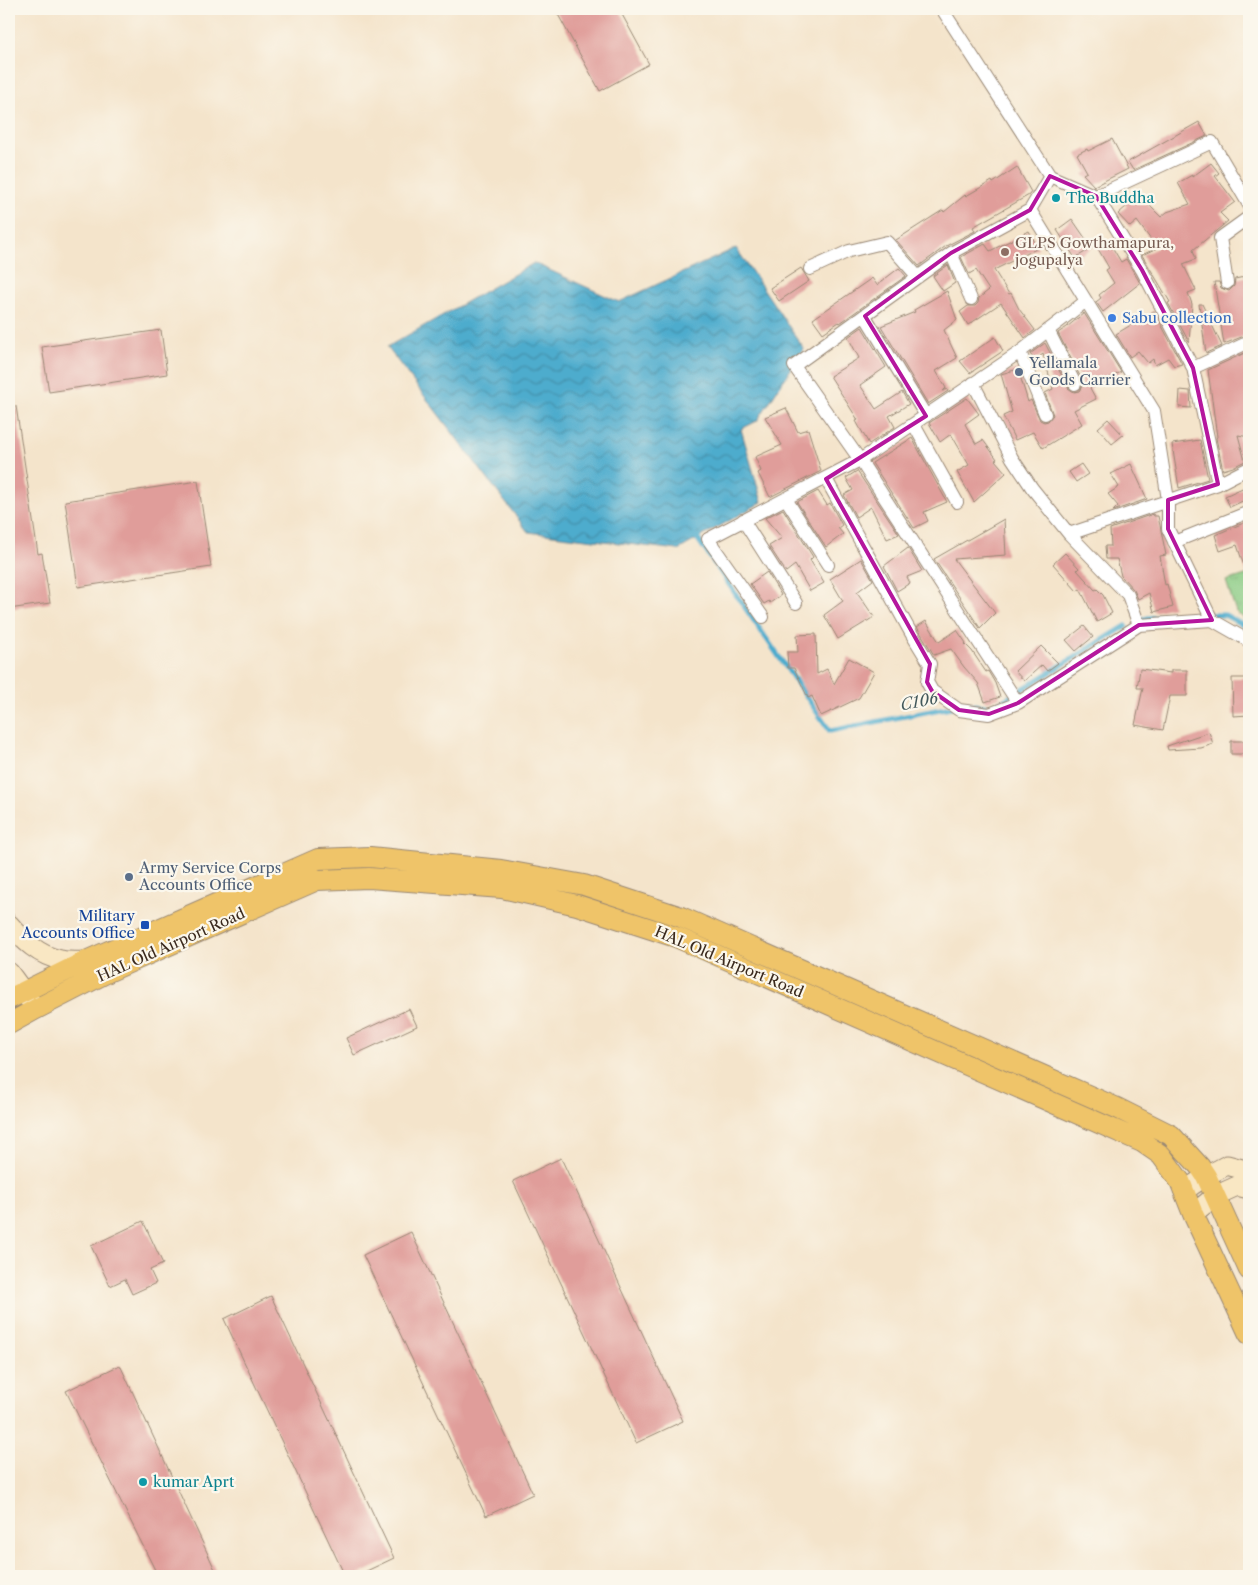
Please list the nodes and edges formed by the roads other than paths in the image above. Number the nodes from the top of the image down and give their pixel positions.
1 (942, 9) edge
2 (1050, 176) junction
3 (1096, 196) junction
4 (1249, 205) edge
5 (1030, 210) junction
6 (1249, 217) edge
7 (951, 253) junction
8 (810, 269) dead end
9 (918, 278) junction
10 (1227, 284) dead end
11 (970, 299) dead end
12 (1086, 301) junction
13 (864, 316) junction
14 (1048, 330) junction
15 (1249, 342) edge
16 (1020, 352) junction
17 (1193, 368) junction
18 (973, 383) junction
19 (1075, 384) dead end
20 (1045, 414) dead end
21 (926, 416) junction
22 (914, 425) junction
23 (860, 460) junction
24 (1249, 468) edge
25 (826, 479) junction
26 (1218, 484) junction
27 (786, 499) junction
28 (1168, 500) junction
29 (956, 502) dead end
30 (1249, 512) edge
31 (743, 520) junction
32 (1069, 534) junction
33 (1174, 542) junction
34 (828, 565) dead end
35 (796, 603) dead end
36 (763, 617) dead end
37 (1212, 620) junction
38 (1138, 621) junction
39 (1249, 642) edge
40 (1018, 703) junction
41 (9, 924) edge
42 (86, 961) junction
43 (9, 972) edge
44 (16, 995) edge
45 (36, 1008) junction
46 (9, 1024) edge
47 (1249, 1171) edge
48 (1206, 1176) junction
49 (1249, 1189) edge
50 (1184, 1191) junction
51 (1216, 1196) junction
52 (1193, 1214) junction
53 (1249, 1270) edge
54 (1249, 1334) edge

1 - 2 street
2 - 3 street
2 - 5 street
3 - 4 street
3 - 17 street
5 - 7 street
5 - 12 street
6 - 10 street
7 - 9 street
7 - 11 street
8 - 9 street
9 - 13 street
12 - 14 street
12 - 28 street
13 - 21 street
13 - 23 street
14 - 16 street
14 - 19 street
15 - 17 street
16 - 18 street
16 - 20 street
17 - 26 street
18 - 21 street
18 - 32 street
21 - 22 street
22 - 23 street
22 - 29 street
23 - 25 street
23 - 40 street
24 - 26 street
25 - 27 street
25 - 40 street
26 - 28 street
27 - 31 street
27 - 34 street
28 - 32 street
28 - 33 street
30 - 33 street
31 - 35 street
31 - 36 street
32 - 38 street
33 - 37 street
37 - 38 street
37 - 39 street
38 - 40 street
41 - 42 street
42 - 44 main road, HAL Old Airport Road
42 - 48 main road, HAL Old Airport Road
43 - 44 street
44 - 45 street
45 - 46 main road, HAL Old Airport Road
45 - 50 main road, HAL Old Airport Road
47 - 48 street
48 - 50 street
48 - 51 main road, HAL Old Airport Road
49 - 51 street
50 - 52 main road, HAL Old Airport Road
51 - 52 street
51 - 53 main road, HAL Old Airport Road
52 - 54 main road, HAL Old Airport Road

